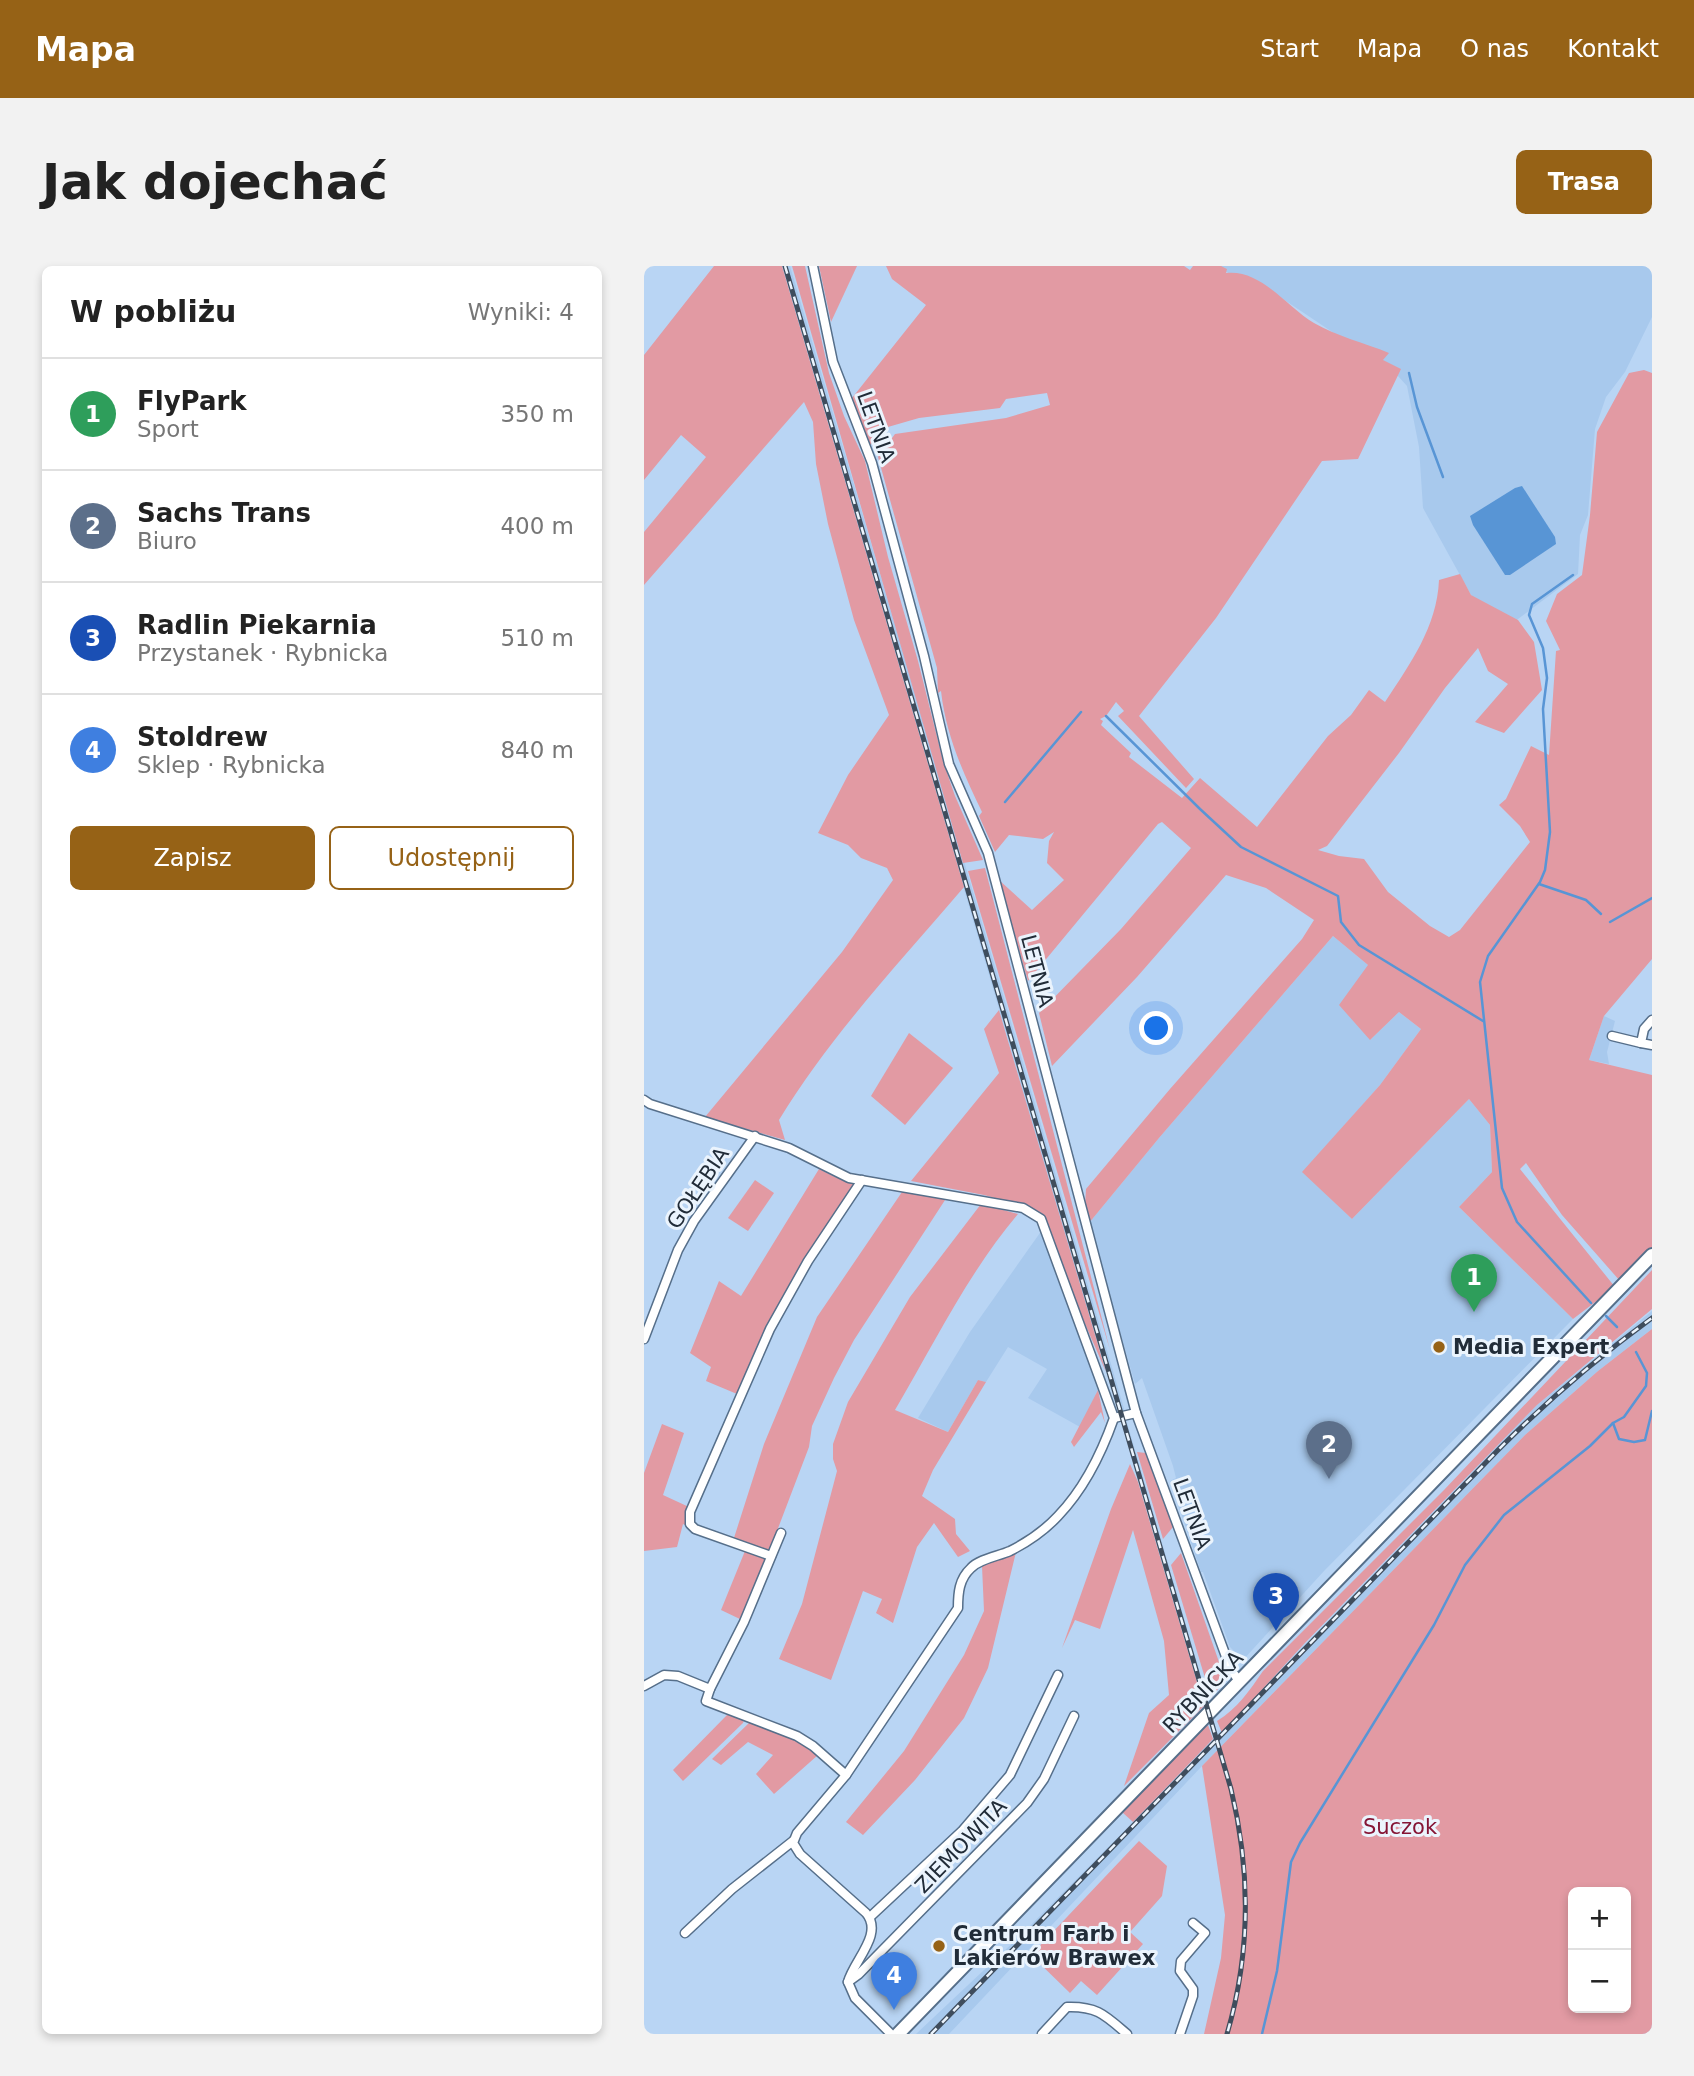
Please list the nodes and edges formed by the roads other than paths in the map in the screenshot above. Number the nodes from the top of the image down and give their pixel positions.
1 (813, 266) edge
2 (1652, 1020) edge
3 (1612, 1036) dead end
4 (1641, 1043) junction
5 (1652, 1045) edge
6 (646, 1105) edge
7 (755, 1136) junction
8 (862, 1180) junction
9 (1652, 1255) edge
10 (644, 1339) edge
11 (1136, 1413) junction
12 (1114, 1418) junction
13 (781, 1533) dead end
14 (771, 1556) junction
15 (1058, 1675) dead end
16 (1240, 1682) junction
17 (644, 1686) edge
18 (710, 1689) junction
19 (1074, 1716) dead end
20 (846, 1775) junction
21 (793, 1841) junction
22 (870, 1917) junction
23 (1193, 1923) dead end
24 (685, 1933) dead end
25 (848, 1982) junction
26 (891, 2034) edge
27 (898, 2034) edge
28 (1042, 2034) edge
29 (1127, 2034) edge
30 (1180, 2034) edge

1 - 11 street, LETNIA
2 - 4 street
3 - 4 street
4 - 5 street
6 - 7 street
7 - 8 street
7 - 10 street, GOŁĘBIA
8 - 12 street
8 - 14 street
9 - 16 main road, RYBNICKA
11 - 12 street
11 - 16 street, LETNIA
12 - 20 street
13 - 14 street
14 - 18 street
15 - 22 street
16 - 27 main road, RYBNICKA
17 - 18 street
18 - 20 street
19 - 25 street, ZIEMOWITA
20 - 21 street
21 - 22 street
21 - 24 street
22 - 25 street
23 - 30 street
25 - 26 street
28 - 29 street

